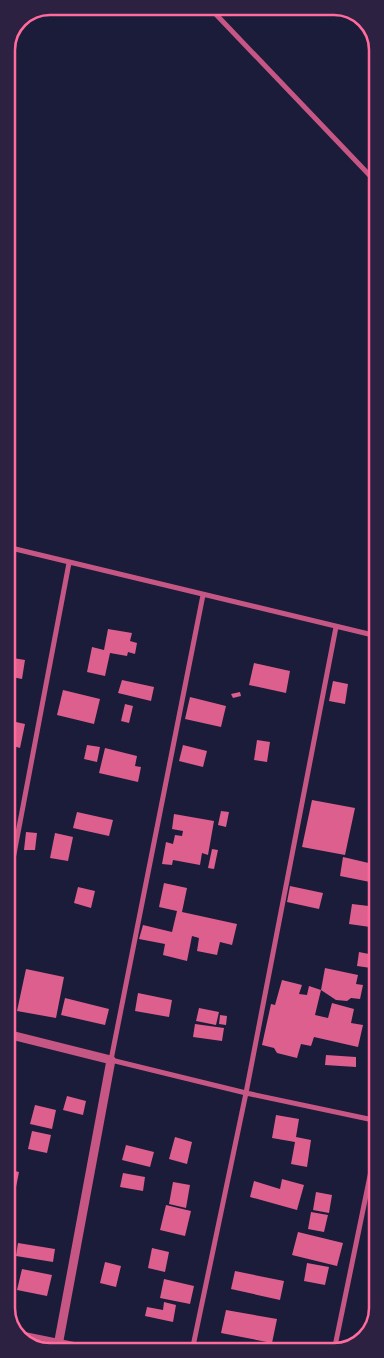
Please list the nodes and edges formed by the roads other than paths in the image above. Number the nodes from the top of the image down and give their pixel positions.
1 (217, 15) edge
2 (369, 176) edge
3 (15, 549) edge
4 (70, 563) junction
5 (203, 595) junction
6 (336, 627) junction
7 (369, 634) edge
8 (15, 849) edge
9 (15, 1036) edge
10 (111, 1060) junction
11 (246, 1093) junction
12 (369, 1119) edge
13 (369, 1181) edge
14 (29, 1335) edge
15 (59, 1341) junction
16 (68, 1343) edge
17 (194, 1343) edge
18 (336, 1343) edge

1 - 2 street
3 - 4 street
4 - 5 street
4 - 8 street
5 - 6 street
5 - 10 street
6 - 7 street
6 - 11 street
9 - 10 street
10 - 11 street
10 - 15 street
11 - 12 street
11 - 17 street
13 - 18 street
14 - 15 street
15 - 16 street

